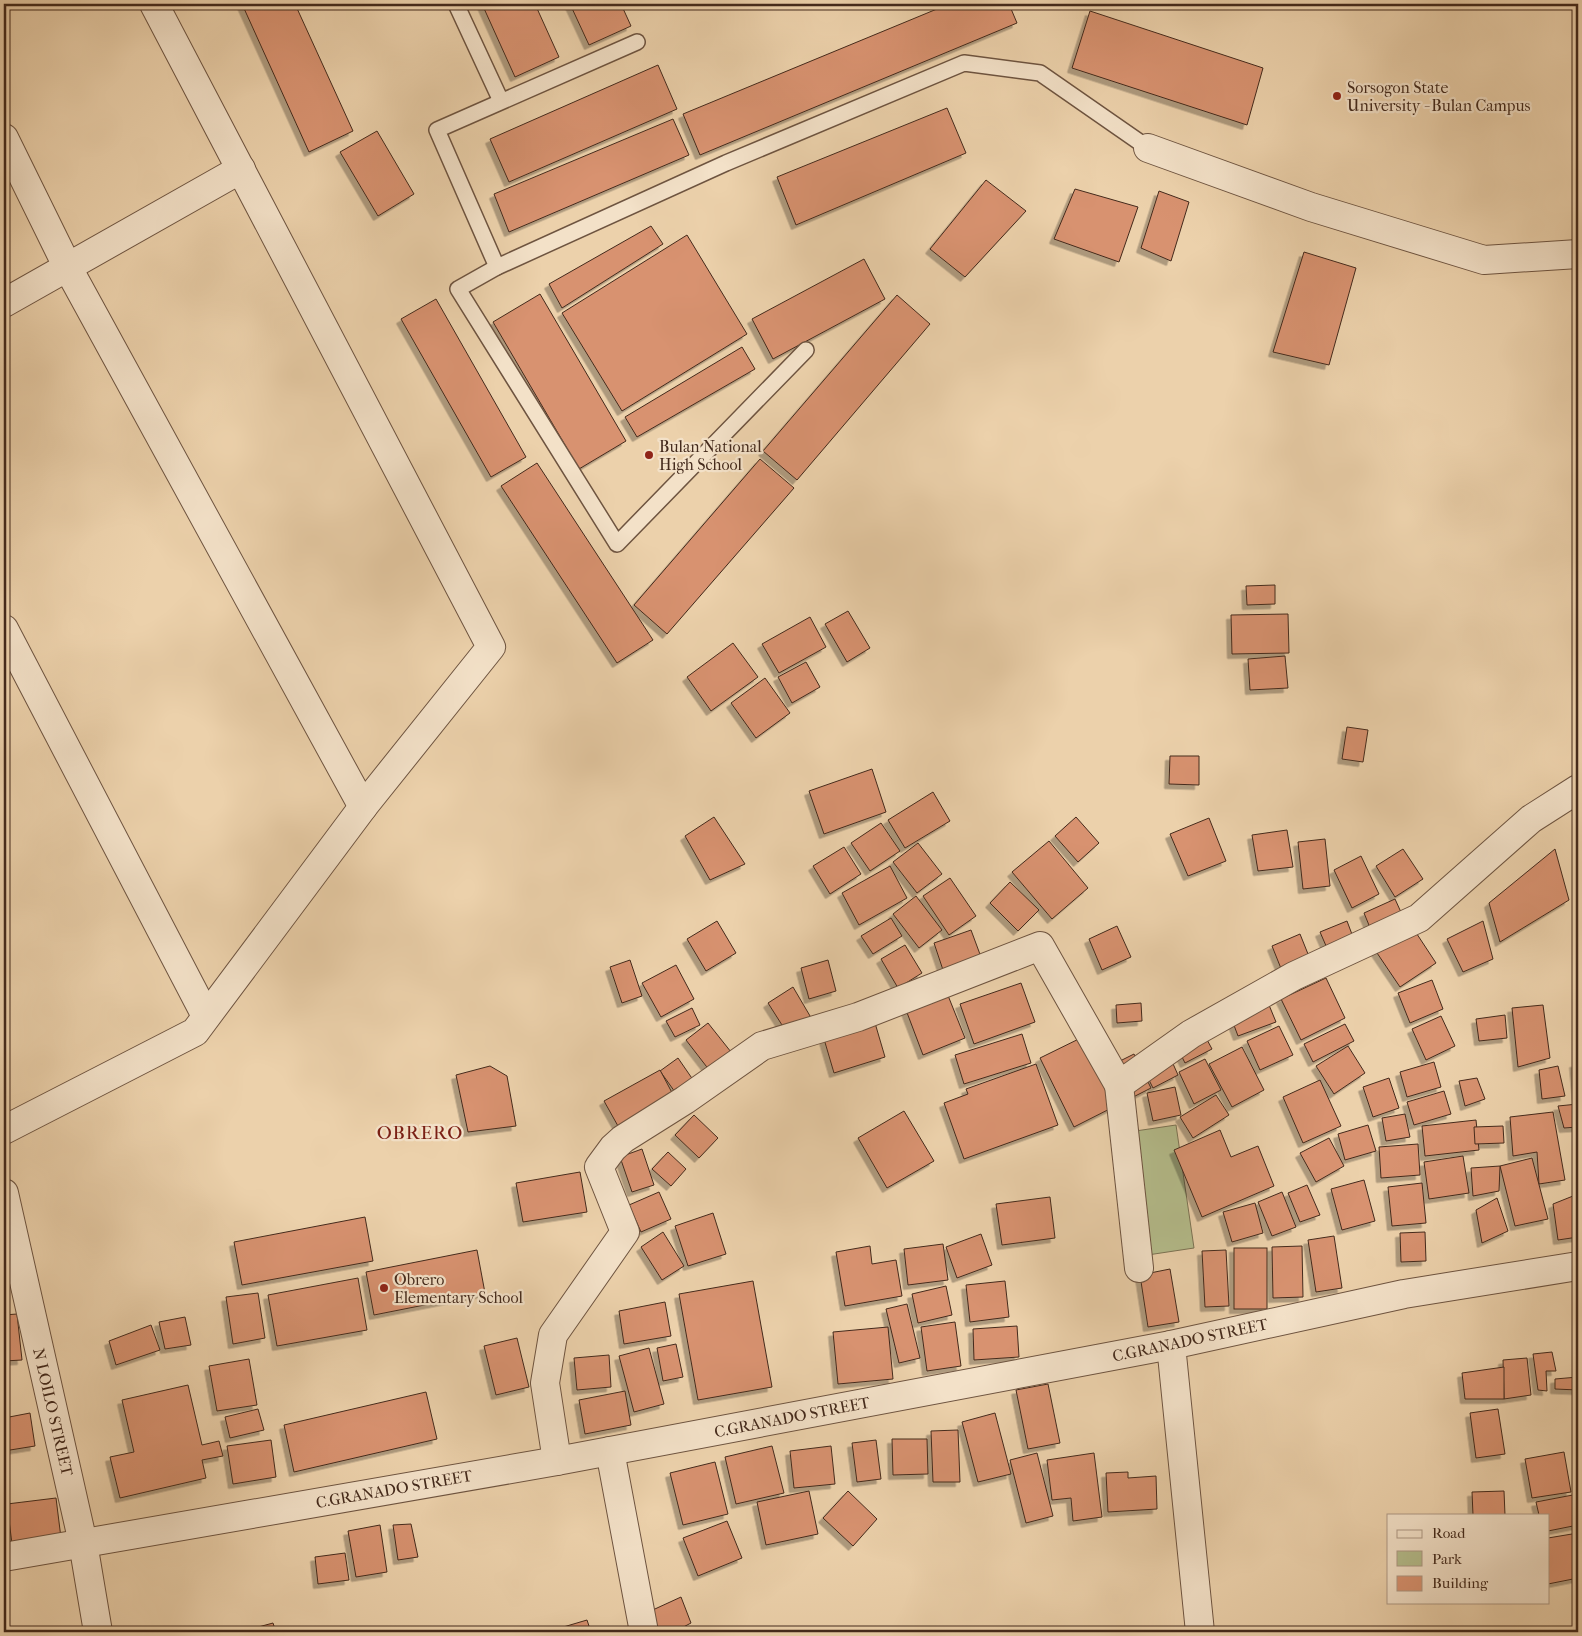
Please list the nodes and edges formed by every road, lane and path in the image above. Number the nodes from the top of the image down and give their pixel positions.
1 (154, 4) edge
2 (456, 4) edge
3 (637, 42) dead end
4 (501, 101) junction
5 (4, 138) edge
6 (1148, 148) joint
7 (241, 170) junction
8 (1578, 254) edge
9 (496, 267) junction
10 (68, 268) junction
11 (4, 304) edge
12 (806, 350) dead end
13 (4, 629) edge
14 (1578, 789) edge
15 (363, 807) junction
16 (206, 1016) junction
17 (1119, 1085) junction
18 (4, 1130) edge
19 (4, 1193) edge
20 (1578, 1266) edge
21 (1139, 1268) dead end
22 (1171, 1345) junction
23 (610, 1451) junction
24 (557, 1461) junction
25 (83, 1543) junction
26 (4, 1557) edge
27 (98, 1632) edge
28 (644, 1632) edge
29 (1200, 1632) edge

1 - 7 street
2 - 4 lane
3 - 4 lane
4 - 9 lane
5 - 10 street
6 - 8 street
6 - 9 lane
7 - 10 street
7 - 15 street
9 - 12 lane
10 - 11 street
10 - 15 street
13 - 16 street
14 - 17 street
15 - 16 street
16 - 18 street
17 - 21 street
17 - 24 street
19 - 25 street, N LOILO STREET
20 - 22 street, C.GRANADO STREET
22 - 23 street, C.GRANADO STREET
22 - 29 street
23 - 24 street, C.GRANADO STREET
23 - 28 street
24 - 25 street, C.GRANADO STREET
25 - 26 street, C.GRANADO STREET
25 - 27 street, N LOILO STREET

